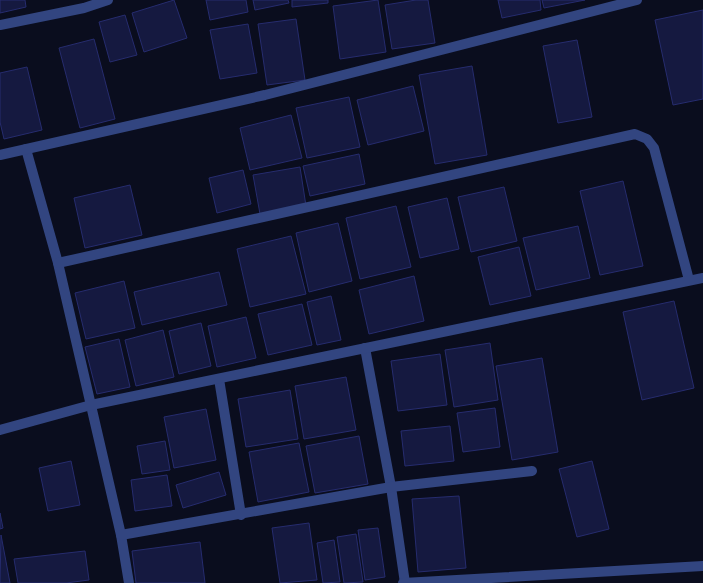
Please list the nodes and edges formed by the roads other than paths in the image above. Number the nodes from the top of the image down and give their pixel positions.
1 (108, 0) edge
2 (636, 0) edge
3 (0, 25) edge
4 (26, 149) junction
5 (0, 155) edge
6 (58, 263) junction
7 (703, 278) edge
8 (689, 280) junction
9 (365, 348) junction
10 (219, 379) junction
11 (91, 405) junction
12 (0, 430) edge
13 (532, 471) dead end
14 (391, 487) junction
15 (241, 515) junction
16 (121, 535) junction
17 (703, 566) edge
18 (129, 583) edge
19 (404, 583) edge

1 - 3 street
2 - 4 street
4 - 5 street
4 - 6 street
6 - 8 street
6 - 11 street
7 - 8 street
8 - 9 street
9 - 10 street
9 - 14 street
10 - 11 street
10 - 15 street
11 - 12 street
11 - 16 street
13 - 14 street
14 - 15 street
14 - 19 street
15 - 16 street
16 - 18 street
17 - 19 street

